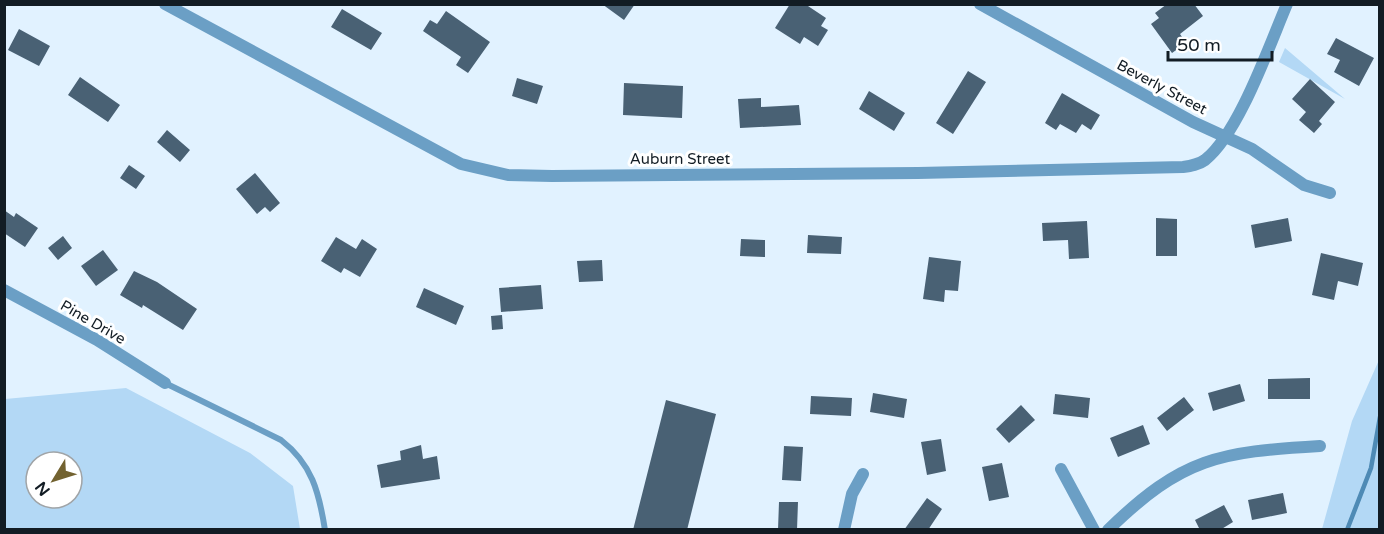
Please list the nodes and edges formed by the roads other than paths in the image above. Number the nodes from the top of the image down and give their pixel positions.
1 (165, 4) edge
2 (980, 4) edge
3 (1287, 4) edge
4 (1224, 137) junction
5 (1330, 193) dead end
6 (4, 290) edge
7 (165, 383) joint
8 (1320, 446) dead end
9 (1061, 469) dead end
10 (863, 474) dead end
11 (325, 530) edge
12 (844, 530) edge
13 (1094, 530) edge
14 (1108, 530) edge

1 - 4 street, Auburn Street
2 - 4 street, Beverly Street
3 - 4 street, Auburn Street
4 - 5 street, Beverly Street
6 - 7 street, Pine Drive
7 - 11 lane
8 - 14 street
9 - 13 street
10 - 12 street

